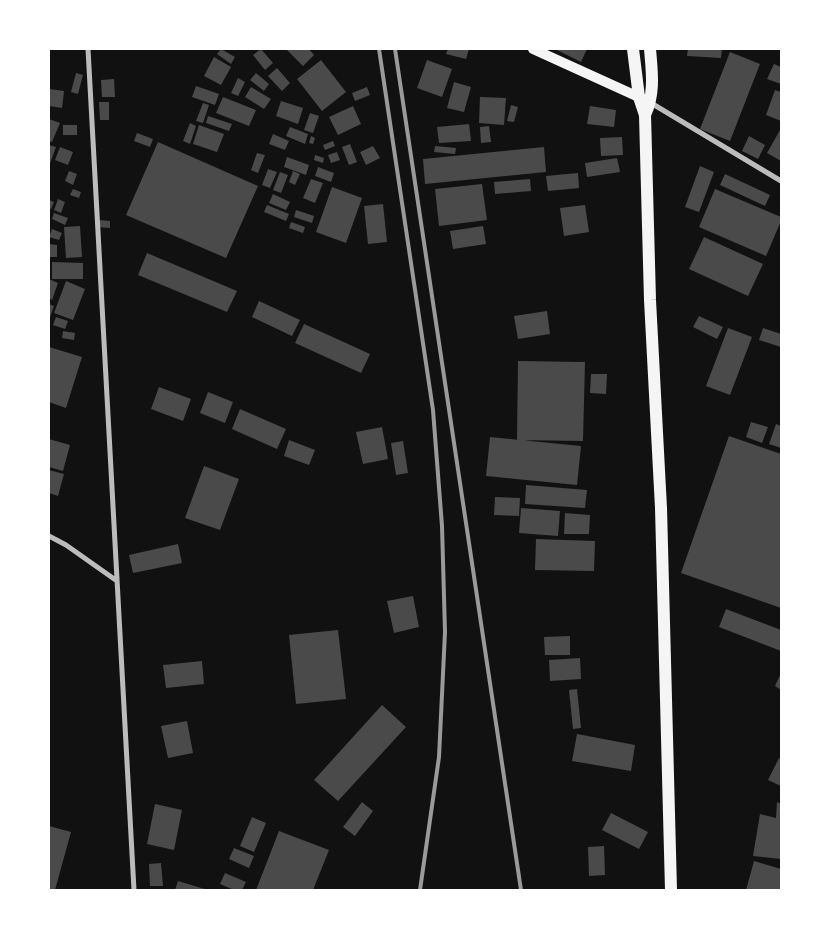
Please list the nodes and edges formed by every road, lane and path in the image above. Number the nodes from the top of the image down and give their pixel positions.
1 (88, 49) edge
2 (533, 49) edge
3 (633, 49) edge
4 (650, 49) edge
5 (639, 97) junction
6 (651, 103) junction
7 (645, 115) junction
8 (781, 181) edge
9 (49, 536) edge
10 (117, 581) junction
11 (134, 890) edge
12 (671, 890) edge

1 - 10 street
2 - 5 main road
3 - 5 highway
4 - 6 highway
5 - 6 main road
5 - 7 highway
6 - 7 highway
6 - 8 street
7 - 12 highway
9 - 10 street
10 - 11 street

